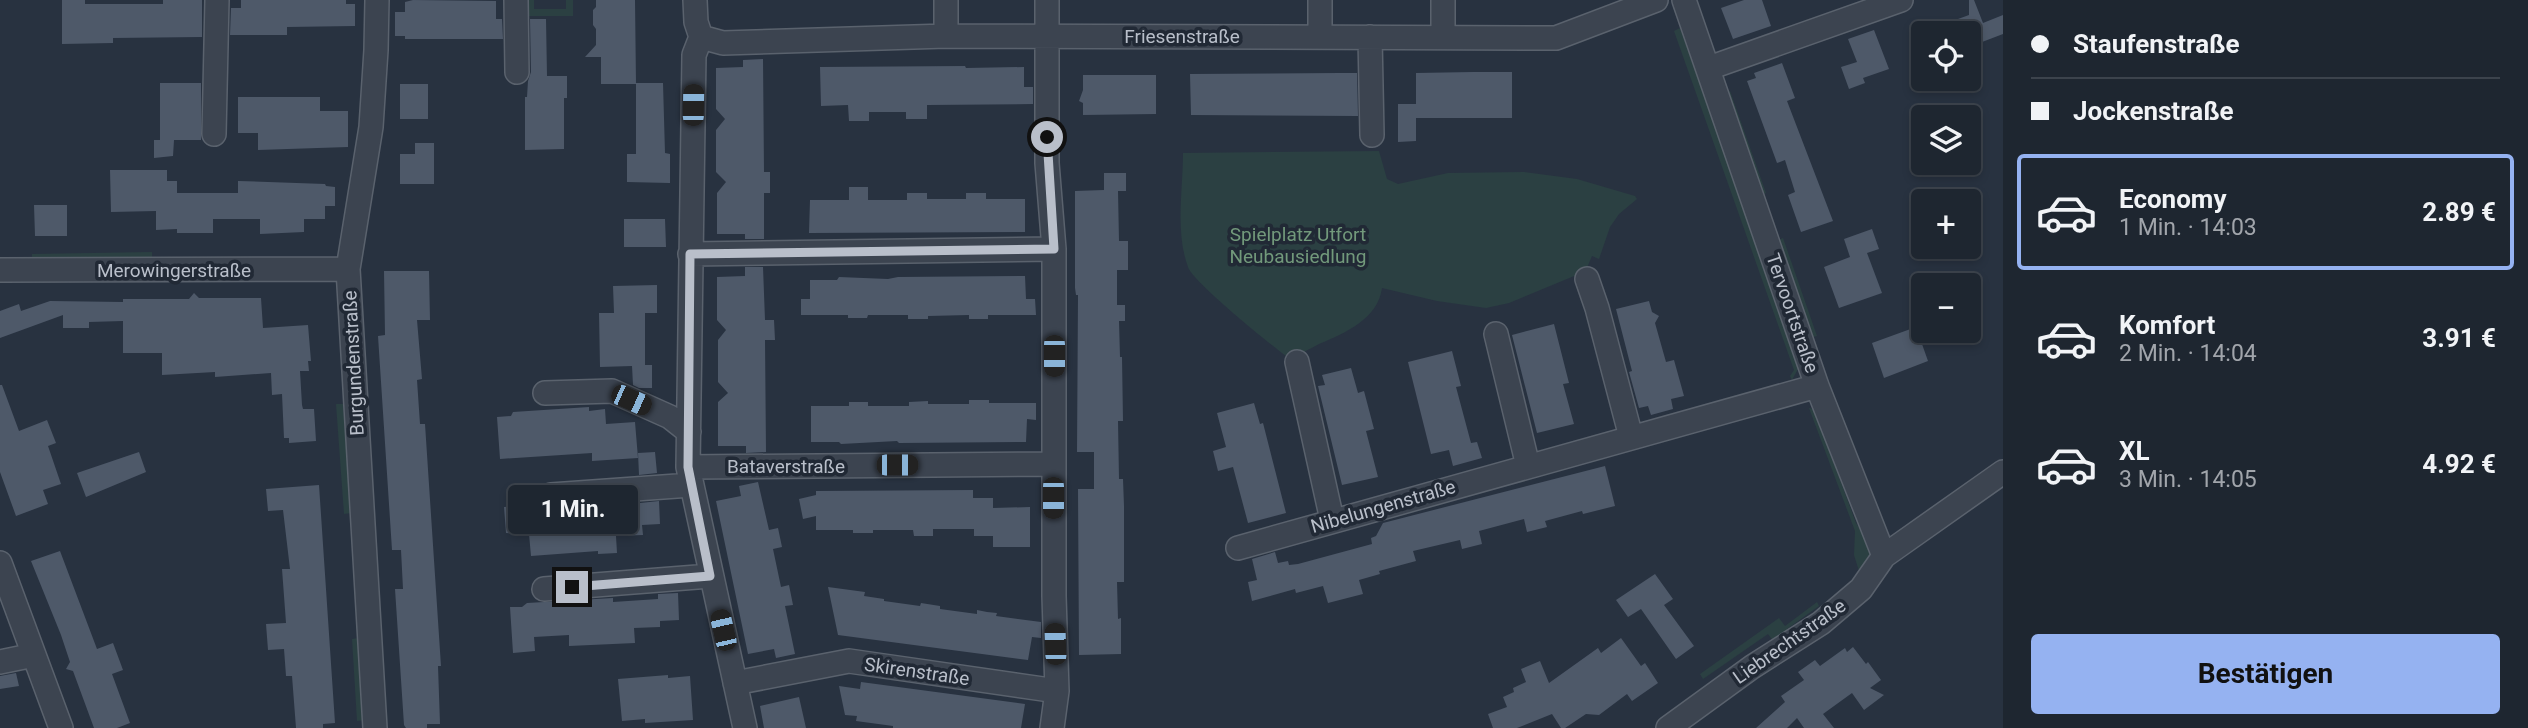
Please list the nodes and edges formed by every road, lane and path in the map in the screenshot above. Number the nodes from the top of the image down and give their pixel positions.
1 (217, 0) edge
2 (377, 0) edge
3 (516, 0) edge
4 (695, 0) edge
5 (946, 0) edge
6 (1047, 0) edge
7 (1320, 0) edge
8 (1443, 0) edge
9 (1656, 0) edge
10 (1684, 0) edge
11 (1901, 0) edge
12 (946, 36) junction
13 (1048, 36) junction
14 (701, 37) junction
15 (1320, 37) junction
16 (1370, 37) junction
17 (1443, 37) junction
18 (1709, 68) junction
19 (517, 72) dead end
20 (214, 134) dead end
21 (1372, 135) dead end
22 (1054, 249) junction
23 (690, 254) junction
24 (348, 269) junction
25 (0, 270) edge
26 (1587, 279) dead end
27 (1496, 334) dead end
28 (1297, 362) dead end
29 (1817, 386) junction
30 (545, 393) dead end
31 (689, 432) junction
32 (1631, 438) junction
33 (1053, 464) junction
34 (1528, 466) junction
35 (2003, 472) edge
36 (690, 476) junction
37 (551, 495) dead end
38 (1332, 520) junction
39 (1238, 548) dead end
40 (1884, 556) junction
41 (0, 563) edge
42 (710, 576) junction
43 (544, 589) dead end
44 (34, 655) junction
45 (0, 662) edge
46 (735, 683) junction
47 (1057, 691) junction
48 (61, 728) edge
49 (375, 728) edge
50 (745, 728) edge
51 (1052, 728) edge
52 (1668, 728) edge

1 - 20 street
2 - 24 street, Burgundenstraße
3 - 19 street
4 - 14 street
5 - 12 street
6 - 13 street
7 - 15 street
8 - 17 street
9 - 17 street, Friesenstraße
10 - 18 street, Tervoortstraße
11 - 18 street
12 - 13 street, Friesenstraße
12 - 14 street, Friesenstraße
13 - 15 street, Friesenstraße
13 - 22 street
14 - 23 street
15 - 16 street, Friesenstraße
16 - 17 street, Friesenstraße
16 - 21 street
18 - 29 street, Tervoortstraße
22 - 23 street
22 - 33 street
23 - 31 street
24 - 25 street, Merowingerstraße
24 - 49 street, Burgundenstraße
26 - 32 street
27 - 34 street
28 - 38 street
29 - 32 street, Nibelungenstraße
29 - 40 street, Tervoortstraße
30 - 31 street
31 - 36 street
32 - 34 street, Nibelungenstraße
33 - 36 street, Bataverstraße
33 - 47 street
34 - 38 street, Nibelungenstraße
35 - 40 street, Liebrechtstraße
36 - 37 street, Bataverstraße
36 - 42 street
38 - 39 street, Nibelungenstraße
40 - 52 street, Liebrechtstraße
41 - 44 street
42 - 43 street
42 - 46 street
44 - 45 street
44 - 48 street
46 - 47 street, Skirenstraße
46 - 50 street
47 - 51 street

